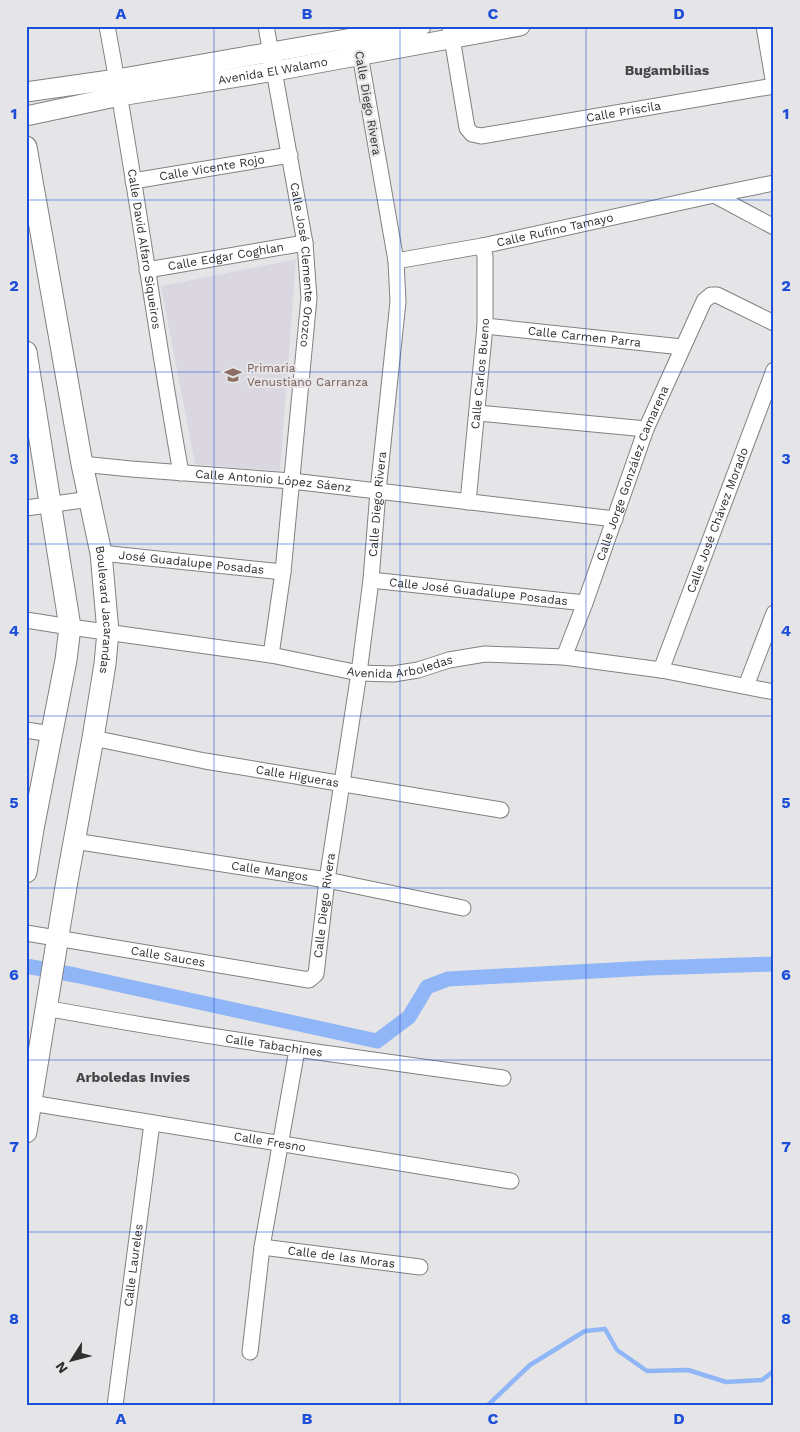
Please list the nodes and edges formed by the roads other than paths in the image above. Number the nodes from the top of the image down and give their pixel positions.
1 (107, 26) edge
2 (266, 26) edge
3 (421, 26) edge
4 (520, 26) edge
5 (764, 26) edge
6 (356, 32) edge
7 (451, 32) edge
8 (270, 52) junction
9 (360, 56) junction
10 (275, 71) junction
11 (774, 86) edge
12 (118, 88) junction
13 (26, 92) edge
14 (26, 116) edge
15 (26, 147) edge
16 (290, 155) junction
17 (133, 181) junction
18 (774, 183) edge
19 (714, 195) junction
20 (774, 226) edge
21 (305, 243) junction
22 (482, 246) junction
23 (396, 261) junction
24 (147, 270) junction
25 (774, 323) edge
26 (486, 326) junction
27 (682, 347) junction
28 (26, 352) edge
29 (774, 370) edge
30 (478, 413) junction
31 (646, 429) junction
32 (82, 464) junction
33 (181, 473) junction
34 (292, 482) junction
35 (378, 491) junction
36 (90, 499) junction
37 (468, 502) junction
38 (50, 506) junction
39 (26, 508) edge
40 (615, 519) junction
41 (100, 553) junction
42 (283, 572) junction
43 (371, 580) junction
44 (585, 604) junction
45 (774, 613) edge
46 (26, 620) edge
47 (70, 627) junction
48 (108, 632) junction
49 (270, 655) junction
50 (564, 657) junction
51 (661, 670) junction
52 (359, 672) junction
53 (746, 686) junction
54 (774, 692) edge
55 (26, 730) edge
56 (51, 734) junction
57 (93, 738) junction
58 (342, 783) junction
59 (501, 810) dead end
60 (30, 829) edge
61 (74, 841) junction
62 (26, 872) edge
63 (327, 880) junction
64 (463, 908) dead end
65 (26, 933) edge
66 (58, 938) junction
67 (309, 980) joint
68 (46, 1008) junction
69 (297, 1050) junction
70 (503, 1078) dead end
71 (31, 1104) junction
72 (152, 1123) junction
73 (26, 1132) edge
74 (280, 1144) junction
75 (511, 1181) dead end
76 (262, 1247) junction
77 (420, 1267) dead end
78 (250, 1352) dead end
79 (115, 1406) edge

1 - 12 street, Calle David Alfaro Siqueiros
2 - 8 street, Calle José Clemente Orozco
3 - 6 street, Avenida El Walamo
4 - 7 street, Avenida El Walamo
5 - 11 street
6 - 8 street, Avenida El Walamo
6 - 9 street, Calle Diego Rivera
7 - 9 street, Avenida El Walamo
7 - 11 street, Calle Priscila
8 - 10 street, Calle José Clemente Orozco
8 - 12 street, Avenida El Walamo
9 - 10 street, Avenida El Walamo
9 - 23 street, Calle Diego Rivera
10 - 12 street, Avenida El Walamo
10 - 16 street, Calle José Clemente Orozco
12 - 13 street, Avenida El Walamo
12 - 14 street, Avenida El Walamo
12 - 17 street, Calle David Alfaro Siqueiros
15 - 32 main road, Boulevard Jacarandas
16 - 17 street, Calle Vicente Rojo
16 - 21 street, Calle José Clemente Orozco
17 - 24 street, Calle David Alfaro Siqueiros
18 - 19 street, Calle Rufino Tamayo
19 - 20 street
19 - 22 street, Calle Rufino Tamayo
21 - 24 street, Calle Edgar Coghlan
21 - 34 street, Calle José Clemente Orozco
22 - 23 street, Calle Rufino Tamayo
22 - 26 street, Calle Carlos Bueno
23 - 35 street, Calle Diego Rivera
24 - 33 street, Calle David Alfaro Siqueiros
25 - 27 street, Calle Jorge González Camarena
26 - 27 street, Calle Carmen Parra
26 - 30 street, Calle Carlos Bueno
27 - 31 street, Calle Jorge González Camarena
28 - 38 main road
29 - 51 street, Calle José Chávez Morado
30 - 31 street
30 - 37 street, Calle Carlos Bueno
31 - 40 street, Calle Jorge González Camarena
32 - 33 street, Calle Antonio López Sáenz
32 - 36 main road, Boulevard Jacarandas
33 - 34 street, Calle Antonio López Sáenz
34 - 35 street, Calle Antonio López Sáenz
34 - 42 street, Calle José Clemente Orozco
35 - 37 street, Calle Antonio López Sáenz
35 - 43 street, Calle Diego Rivera
36 - 38 street
36 - 41 main road, Boulevard Jacarandas
37 - 40 street, Calle Antonio López Sáenz
38 - 39 street
38 - 47 main road
40 - 44 street, Calle Jorge González Camarena
41 - 42 street, José Guadalupe Posadas
41 - 48 main road, Boulevard Jacarandas
42 - 49 street, Calle José Clemente Orozco
43 - 44 street, Calle José Guadalupe Posadas
43 - 52 street, Calle Diego Rivera
44 - 50 street, Calle Jorge González Camarena
45 - 53 street
46 - 47 street, Avenida Arboledas
47 - 48 street, Avenida Arboledas
47 - 56 main road
48 - 49 street, Avenida Arboledas
48 - 57 main road, Boulevard Jacarandas
49 - 52 street, Avenida Arboledas
50 - 51 street, Avenida Arboledas
50 - 52 street, Avenida Arboledas
51 - 53 street, Avenida Arboledas
52 - 58 street, Calle Diego Rivera
53 - 54 street, Avenida Arboledas
55 - 56 street
56 - 60 main road
57 - 58 street, Calle Higueras
57 - 61 main road, Boulevard Jacarandas
58 - 59 street, Calle Higueras
58 - 63 street, Calle Diego Rivera
60 - 62 main road
61 - 63 street, Calle Mangos
61 - 66 main road, Boulevard Jacarandas
63 - 64 street, Calle Mangos
63 - 67 street, Calle Diego Rivera
65 - 66 street, Calle Sauces
66 - 67 street, Calle Sauces
66 - 68 main road, Boulevard Jacarandas
68 - 69 street, Calle Tabachines
68 - 71 main road, Boulevard Jacarandas
69 - 70 street, Calle Tabachines
69 - 74 street
71 - 72 street, Calle Fresno
71 - 73 main road, Boulevard Jacarandas
72 - 74 street, Calle Fresno
72 - 79 street, Calle Laureles
74 - 75 street, Calle Fresno
74 - 76 street
76 - 77 street, Calle de las Moras
76 - 78 street

